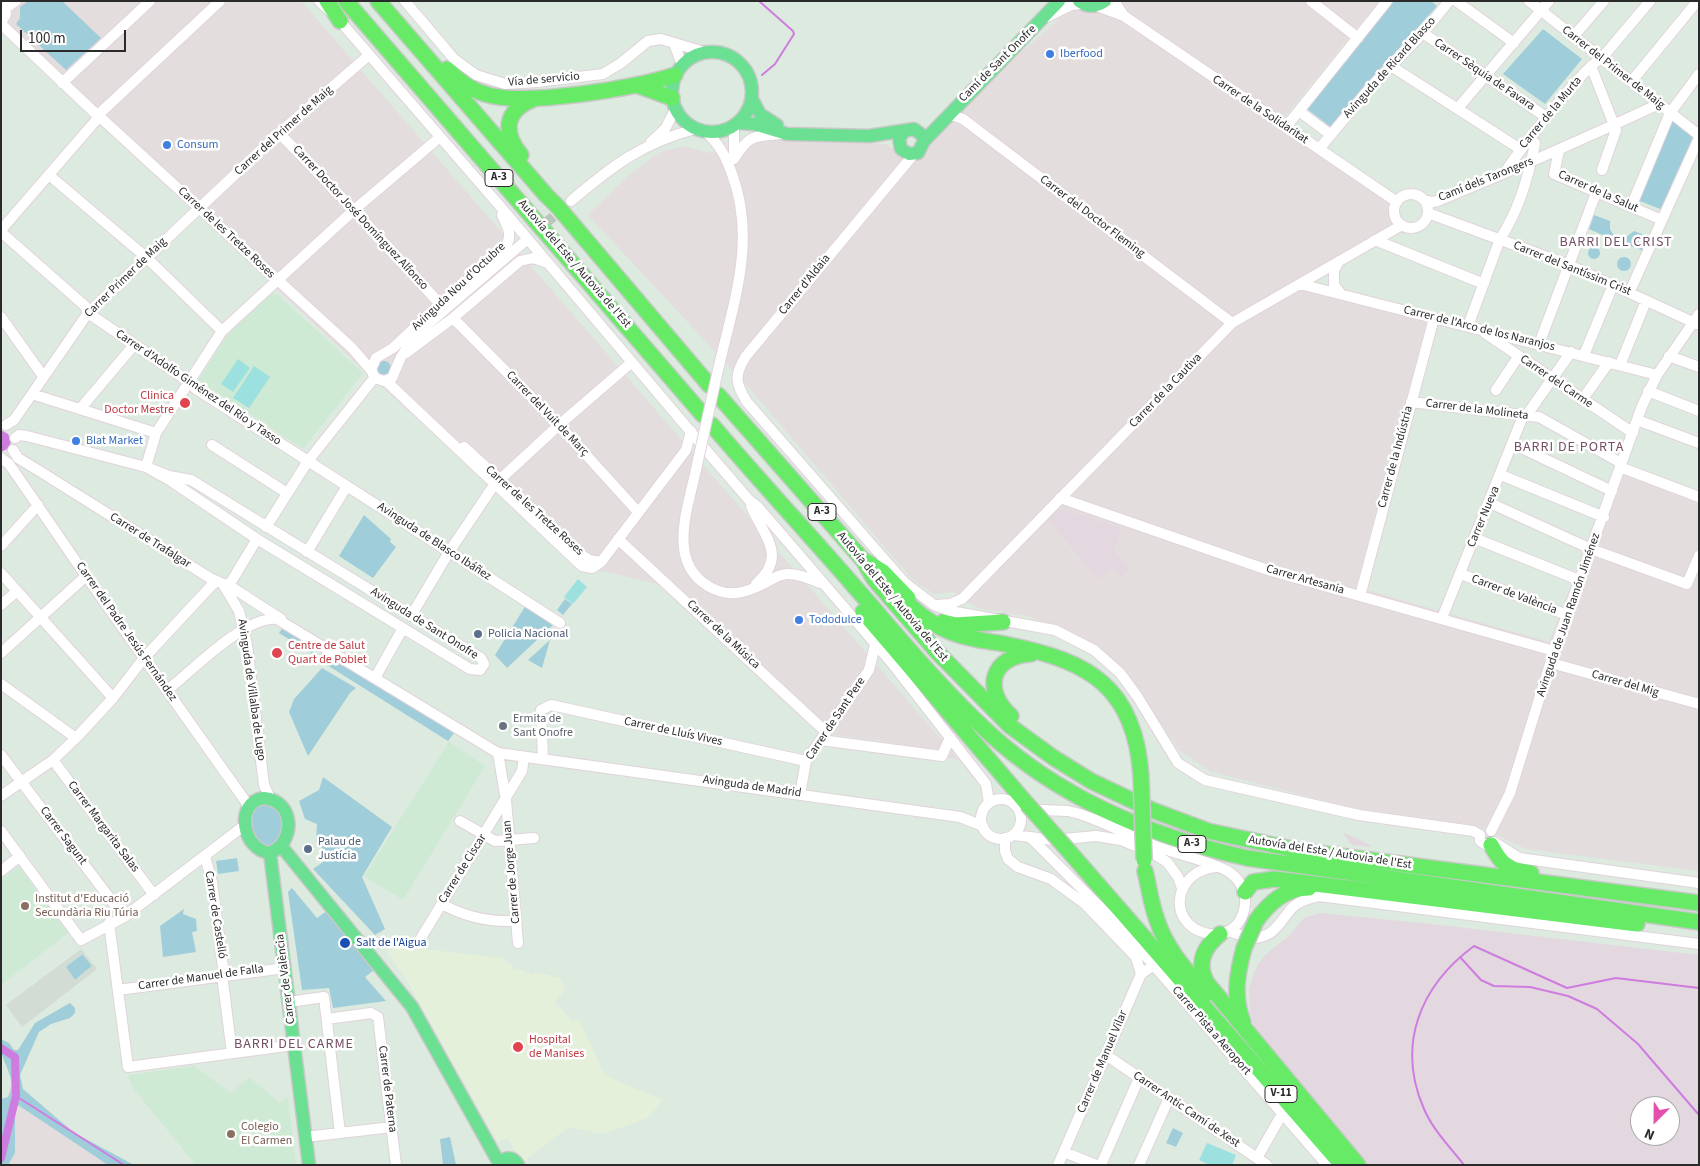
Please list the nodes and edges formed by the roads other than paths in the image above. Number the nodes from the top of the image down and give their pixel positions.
1 (16, 1) edge
2 (150, 1) edge
3 (220, 1) edge
4 (319, 1) edge
5 (327, 1) edge
6 (346, 1) edge
7 (378, 1) edge
8 (387, 1) edge
9 (405, 1) edge
10 (1059, 1) edge
11 (1114, 1) edge
12 (1311, 1) edge
13 (1387, 1) edge
14 (1449, 1) edge
15 (1456, 1) edge
16 (1529, 1) edge
17 (1549, 1) edge
18 (1604, 1) edge
19 (1650, 1) edge
20 (1081, 2) edge
21 (1101, 4) edge
22 (1695, 4) edge
23 (4, 5) edge
24 (1541, 11) junction
25 (1124, 16) junction
26 (1042, 20) junction
27 (340, 21) junction
28 (1, 24) edge
29 (1423, 33) junction
30 (1573, 37) junction
31 (1358, 38) junction
32 (674, 43) junction
33 (1514, 44) junction
34 (704, 52) junction
35 (369, 55) junction
36 (1601, 59) junction
37 (1391, 66) junction
38 (1591, 66) junction
39 (678, 70) junction
40 (1699, 74) edge
41 (1486, 76) junction
42 (1631, 82) junction
43 (62, 83) junction
44 (639, 86) junction
45 (540, 97) junction
46 (752, 99) junction
47 (674, 104) junction
48 (1659, 104) junction
49 (1458, 108) junction
50 (952, 111) junction
51 (1299, 111) junction
52 (1670, 113) junction
53 (99, 116) junction
54 (1546, 118) junction
55 (737, 124) junction
56 (1615, 125) junction
57 (1286, 127) junction
58 (701, 131) junction
59 (904, 132) junction
60 (279, 133) junction
61 (787, 134) junction
62 (803, 134) junction
63 (869, 136) junction
64 (921, 136) junction
65 (1331, 136) junction
66 (1699, 136) edge
67 (440, 137) junction
68 (1534, 138) junction
69 (648, 144) junction
70 (1319, 149) junction
71 (1520, 149) junction
72 (906, 151) junction
73 (1559, 151) junction
74 (1548, 156) junction
75 (734, 159) junction
76 (1531, 162) junction
77 (1506, 170) junction
78 (1602, 170) dead end
79 (50, 174) junction
80 (737, 186) junction
81 (1596, 193) junction
82 (1397, 202) junction
83 (565, 204) junction
84 (499, 205) junction
85 (1427, 207) junction
86 (1631, 207) junction
87 (199, 208) junction
88 (354, 210) junction
89 (1662, 220) junction
90 (1402, 225) junction
91 (1, 231) edge
92 (1500, 239) junction
93 (1375, 240) junction
94 (523, 243) tunnel mouth
95 (147, 258) junction
96 (1340, 260) junction
97 (548, 263) junction
98 (1568, 265) junction
99 (276, 279) junction
100 (1300, 284) junction
101 (1484, 284) junction
102 (1613, 285) junction
103 (1630, 292) junction
104 (1342, 295) junction
105 (1646, 302) junction
106 (440, 304) junction
107 (88, 313) junction
108 (1, 317) edge
109 (453, 318) junction
110 (1434, 318) junction
111 (1697, 320) edge
112 (1232, 323) junction
113 (1468, 326) junction
114 (1480, 329) junction
115 (222, 331) junction
116 (416, 335) junction
117 (1515, 338) junction
118 (1539, 344) junction
119 (134, 345) junction
120 (352, 348) junction
121 (393, 348) junction
122 (1507, 349) junction
123 (1572, 352) junction
124 (1584, 355) junction
125 (401, 356) junction
126 (1670, 356) junction
127 (378, 357) junction
128 (1518, 357) junction
129 (632, 362) junction
130 (1609, 362) junction
131 (1620, 365) junction
132 (1699, 367) edge
133 (373, 374) junction
134 (393, 375) junction
135 (1657, 375) junction
136 (43, 376) junction
137 (1552, 380) junction
138 (188, 381) junction
139 (1496, 390) dead end
140 (1648, 391) junction
141 (32, 394) junction
142 (1582, 400) junction
143 (1411, 402) junction
144 (80, 409) junction
145 (1699, 411) edge
146 (1525, 416) junction
147 (1637, 420) junction
148 (4, 424) edge
149 (559, 425) junction
150 (692, 431) junction
151 (1633, 432) junction
152 (156, 433) junction
153 (15, 438) junction
154 (1699, 443) edge
155 (1514, 444) junction
156 (212, 445) dead end
157 (13, 450) junction
158 (686, 450) junction
159 (712, 457) junction
160 (1, 458) edge
161 (308, 461) junction
162 (1621, 465) junction
163 (146, 467) junction
164 (1501, 475) junction
165 (498, 483) junction
166 (347, 486) junction
167 (1612, 492) junction
168 (287, 493) junction
169 (1699, 497) edge
170 (1060, 498) junction
171 (749, 500) junction
172 (1490, 503) junction
173 (38, 505) junction
174 (638, 512) junction
175 (1604, 517) junction
176 (266, 527) junction
177 (800, 527) junction
178 (1474, 538) junction
179 (257, 539) junction
180 (618, 539) junction
181 (1, 546) edge
182 (1591, 549) junction
183 (307, 552) junction
184 (449, 552) junction
185 (1699, 556) edge
186 (863, 560) junction
187 (878, 569) junction
188 (1, 573) edge
189 (1461, 574) junction
190 (86, 576) junction
191 (1579, 580) junction
192 (220, 584) junction
193 (824, 585) junction
194 (17, 590) junction
195 (748, 590) junction
196 (1360, 596) junction
197 (962, 599) junction
198 (1, 605) edge
199 (934, 605) junction
200 (1567, 615) junction
201 (411, 616) junction
202 (976, 616) junction
203 (40, 617) junction
204 (1442, 618) junction
205 (258, 622) junction
206 (1003, 622) junction
207 (560, 623) dead end
208 (292, 627) junction
209 (403, 628) junction
210 (243, 629) junction
211 (875, 644) junction
212 (247, 645) junction
213 (1554, 650) junction
214 (1, 653) edge
215 (1041, 653) junction
216 (144, 658) junction
217 (1551, 663) junction
218 (374, 678) junction
219 (1, 684) edge
220 (166, 688) junction
221 (113, 698) junction
222 (1699, 704) edge
223 (824, 736) junction
224 (950, 737) junction
225 (76, 738) junction
226 (1026, 738) junction
227 (498, 753) junction
228 (1, 755) edge
229 (524, 757) junction
230 (543, 759) junction
231 (53, 760) junction
232 (806, 761) junction
233 (22, 782) junction
234 (800, 794) junction
235 (1, 796) edge
236 (270, 798) junction
237 (506, 800) junction
238 (1023, 806) junction
239 (986, 808) junction
240 (248, 809) junction
241 (960, 817) junction
242 (460, 821) dead end
243 (245, 825) junction
244 (983, 826) junction
245 (1, 831) edge
246 (1480, 834) junction
247 (484, 835) junction
248 (1010, 836) junction
249 (1030, 837) junction
250 (534, 838) dead end
251 (1492, 839) junction
252 (509, 841) junction
253 (282, 847) junction
254 (270, 853) junction
255 (20, 856) junction
256 (205, 856) junction
257 (1216, 868) junction
258 (209, 870) junction
259 (1, 871) edge
260 (184, 872) junction
261 (1699, 883) edge
262 (1182, 888) junction
263 (1245, 892) junction
264 (1379, 892) junction
265 (154, 894) junction
266 (1640, 895) junction
267 (1699, 903) edge
268 (442, 904) junction
269 (124, 917) junction
270 (515, 920) junction
271 (1249, 920) junction
272 (1699, 922) edge
273 (109, 923) junction
274 (1224, 932) junction
275 (1699, 932) edge
276 (421, 938) dead end
277 (1255, 938) junction
278 (518, 943) dead end
279 (1699, 944) edge
280 (1154, 965) junction
281 (285, 968) junction
282 (1141, 974) junction
283 (223, 975) junction
284 (118, 990) junction
285 (289, 1002) junction
286 (327, 1019) junction
287 (1234, 1027) junction
288 (294, 1045) junction
289 (232, 1053) junction
290 (1106, 1055) junction
291 (1139, 1078) junction
292 (1169, 1098) junction
293 (1282, 1114) junction
294 (392, 1127) junction
295 (340, 1133) junction
296 (305, 1137) junction
297 (1064, 1152) junction
298 (1254, 1160) edge
299 (499, 1164) edge
300 (309, 1165) edge
301 (396, 1165) edge
302 (518, 1165) edge
303 (1058, 1165) edge
304 (1096, 1165) edge
305 (1101, 1165) edge
306 (1140, 1165) edge
307 (1267, 1165) edge
308 (1327, 1165) edge
309 (1342, 1165) edge
310 (1353, 1165) edge
311 (1358, 1165) edge

1 - 23 street
2 - 43 street
3 - 53 street
4 - 27 street
5 - 27 highway
6 - 177 highway, Autovía del Este / Autovia de l'Est / A-3
7 - 83 highway, Autovía del Este / Autovia de l'Est / A-3
8 - 45 highway
9 - 32 street, Vía de servicio
10 - 26 main road, Camí de Sant Onofre
11 - 25 street, Carrer de la Solidaritat
12 - 31 street
13 - 31 street
14 - 29 street, Avinguda de Ricard Blasco
15 - 33 street
16 - 24 street, Carrer del Primer de Maig
17 - 24 street
18 - 30 street
19 - 36 street, Carrer de la Murta
20 - 21 main road
20 - 26 street, Camí de Sant Onofre
21 - 25 street, Carrer de la Solidaritat
22 - 42 street
23 - 28 street
24 - 30 street, Carrer del Primer de Maig
24 - 33 street
25 - 57 street, Carrer de la Solidaritat
26 - 50 main road, Camí de Sant Onofre
27 - 35 street
28 - 43 street, Carrer de les Tretze Roses
29 - 37 street, Avinguda de Ricard Blasco
29 - 41 street, Carrer Sèquia de Favara
30 - 36 street, Carrer del Primer de Maig
31 - 51 street
32 - 34 street, Vía de servicio
32 - 39 street
33 - 41 street
34 - 39 main road
34 - 46 main road
35 - 60 street, Carrer del Primer de Maig
35 - 67 street
36 - 38 street, Carrer de la Murta
36 - 42 street, Carrer del Primer de Maig
37 - 49 street
37 - 65 street, Avinguda de Ricard Blasco
38 - 54 street, Carrer de la Murta
38 - 56 street
39 - 44 highway
39 - 47 main road
40 - 52 street
41 - 49 street
41 - 54 street, Carrer Sèquia de Favara
42 - 48 street, Carrer del Primer de Maig
43 - 53 street, Carrer de les Tretze Roses
44 - 45 highway
44 - 47 highway
45 - 83 highway
46 - 55 main road
46 - 62 main road
47 - 58 main road
47 - 69 street
48 - 52 street, Carrer del Primer de Maig
48 - 56 street, Camí dels Tarongers
49 - 71 street
50 - 64 main road, Camí de Sant Onofre
50 - 112 street, Carrer del Doctor Fleming
51 - 57 street
51 - 65 street
52 - 66 street, Carrer del Primer de Maig
52 - 86 street
53 - 79 street
53 - 87 street, Carrer de les Tretze Roses
54 - 68 street, Carrer de la Murta
55 - 58 main road
55 - 61 main road
55 - 75 street
56 - 73 street, Camí dels Tarongers
56 - 78 street
57 - 70 street, Carrer de la Solidaritat
58 - 69 street
58 - 80 street
59 - 63 main road
59 - 64 main road
59 - 72 main road
60 - 87 street, Carrer del Primer de Maig
60 - 88 street, Carrer Doctor José Domínguez Alfonso
61 - 62 main road
61 - 75 street
62 - 63 main road
63 - 72 main road
64 - 72 main road
65 - 70 street, Avinguda de Ricard Blasco
66 - 89 street
67 - 84 street
67 - 88 street
68 - 71 street, Carrer de la Murta
68 - 74 street, Camí dels Tarongers
68 - 76 street
69 - 83 street
70 - 82 street, Carrer de la Solidaritat
71 - 77 street, Carrer de la Murta
72 - 199 street, Carrer d'Aldaia
73 - 74 street, Camí dels Tarongers
73 - 81 street, Carrer de la Salut
74 - 76 street, Camí dels Tarongers
75 - 80 street
76 - 77 street, Camí dels Tarongers
76 - 92 street
77 - 85 street, Camí dels Tarongers
79 - 91 street
79 - 95 street
80 - 195 street, bridge
81 - 86 street, Carrer de la Salut
81 - 98 street
82 - 85 street
82 - 90 street
83 - 186 highway, Autovía del Este / Autovia de l'Est / A-3
84 - 97 street
84 - 106 street, Avinguda Nou d'Octubre
85 - 90 street
85 - 92 street, Carrer del Santíssim Crist
86 - 89 street, Carrer de la Salut
87 - 95 street, Carrer Primer de Maig
87 - 99 street, Carrer de les Tretze Roses
88 - 99 street
88 - 106 street, Carrer Doctor José Domínguez Alfonso
89 - 103 street
90 - 93 street, Carrer de la Cautiva
91 - 107 street, Carrer d'Adolfo Giménez del Río y Tasso
92 - 98 street, Carrer del Santíssim Crist
92 - 101 street
93 - 96 street, Carrer de la Cautiva
93 - 101 street
94 - 116 street, Avinguda Nou d'Octubre
95 - 107 street, Carrer Primer de Maig
95 - 115 street
96 - 100 street, Carrer de la Cautiva
96 - 104 street
97 - 109 street, Avinguda Nou d'Octubre
97 - 129 street
98 - 102 street, Carrer del Santíssim Crist
98 - 118 street
99 - 115 street
99 - 120 street, Carrer de les Tretze Roses
100 - 104 street, Carrer de l'Arco de los Naranjos
100 - 112 street, Carrer de la Cautiva
101 - 113 street
102 - 103 street, Carrer del Santíssim Crist
102 - 124 street
103 - 105 street, Carrer del Santíssim Crist
104 - 110 street, Carrer de l'Arco de los Naranjos
105 - 111 street, Carrer del Santíssim Crist
105 - 131 street
106 - 121 street, Avinguda Nou d'Octubre
107 - 119 street, Carrer d'Adolfo Giménez del Río y Tasso
107 - 136 street, Carrer Primer de Maig
108 - 136 street
109 - 125 street, Avinguda Nou d'Octubre
109 - 149 street, Carrer del Vuit de Març
110 - 113 street, Carrer de l'Arco de los Naranjos
110 - 143 street, Carrer de la Indústria
111 - 126 street, Avinguda de Juan Ramón Jiménez
112 - 170 street, Carrer de la Cautiva
113 - 114 street, Carrer de l'Arco de los Naranjos
114 - 117 street, Carrer de l'Arco de los Naranjos
114 - 122 street, Carrer del Carme
115 - 138 street
116 - 121 street
116 - 125 street
117 - 118 street, Carrer de l'Arco de los Naranjos
117 - 122 street
118 - 123 street, Carrer de l'Arco de los Naranjos
119 - 138 street, Carrer d'Adolfo Giménez del Río y Tasso
119 - 144 street
120 - 127 street, Carrer de les Tretze Roses
120 - 133 street, Carrer de les Tretze Roses
121 - 127 street, Avinguda Nou d'Octubre
122 - 128 street, Carrer del Carme
123 - 124 street, Carrer de l'Arco de los Naranjos
123 - 137 street, Carrer Nueva
124 - 130 street, Carrer de l'Arco de los Naranjos
125 - 134 street
126 - 132 street
126 - 135 street, Avinguda de Juan Ramón Jiménez
127 - 133 street
127 - 134 street, Carrer de les Tretze Roses
128 - 137 street, Carrer del Carme
128 - 139 street
129 - 149 street
129 - 150 street
130 - 131 street, Carrer de l'Arco de los Naranjos
130 - 142 street
131 - 135 street, Carrer de l'Arco de los Naranjos
133 - 134 street
133 - 161 street
134 - 165 street, Carrer de les Tretze Roses
135 - 140 street, Avinguda de Juan Ramón Jiménez
136 - 141 street, Carrer Primer de Maig
137 - 142 street, Carrer del Carme
137 - 146 street, Carrer Nueva
138 - 152 street
138 - 161 street, Carrer d'Adolfo Giménez del Río y Tasso
140 - 145 street
140 - 147 street, Avinguda de Juan Ramón Jiménez
141 - 144 street
141 - 148 street, Carrer Primer de Maig
142 - 151 street, Carrer del Carme
143 - 146 street, Carrer de la Molineta
143 - 196 street, Carrer de la Indústria
144 - 152 street
146 - 155 street, Carrer Nueva
146 - 162 street, Carrer de la Molineta
147 - 151 street, Avinguda de Juan Ramón Jiménez
147 - 154 street
148 - 153 street
149 - 165 street
149 - 174 street, Carrer del Vuit de Març
150 - 158 street
150 - 159 street
151 - 162 street, Avinguda de Juan Ramón Jiménez
152 - 163 street
153 - 157 street
153 - 163 street, Avinguda de Sant Onofre
155 - 164 street, Carrer Nueva
155 - 167 street
156 - 168 street
157 - 160 street
157 - 192 street, Carrer de Trafalgar
158 - 159 street
158 - 174 street
159 - 171 street
160 - 173 street, Carrer del Padre Jesús Fernández
161 - 166 street, Avinguda de Blasco Ibáñez
161 - 168 street
162 - 167 street, Avinguda de Juan Ramón Jiménez
162 - 169 street, Carrer de la Molineta
163 - 176 street, Avinguda de Sant Onofre
163 - 179 street, Avinguda de Sant Onofre
164 - 172 street, Carrer Nueva
164 - 175 street
165 - 180 street, Carrer de les Tretze Roses
165 - 184 street
166 - 183 street
166 - 184 street, Avinguda de Blasco Ibáñez
167 - 175 street, Avinguda de Juan Ramón Jiménez
168 - 176 street
170 - 196 street, Carrer Artesania
170 - 197 street, Carrer de la Cautiva
171 - 193 street
171 - 195 street
172 - 178 street, Carrer Nueva
172 - 182 street
173 - 181 street
173 - 190 street, Carrer del Padre Jesús Fernández
174 - 180 street
175 - 182 street, Avinguda de Juan Ramón Jiménez
176 - 183 street, Avinguda de Sant Onofre
177 - 238 highway
177 - 272 highway, Autovía del Este / Autovia de l'Est / A-3
178 - 189 street, Carrer Nueva
178 - 191 street
179 - 192 street
179 - 209 street, Avinguda de Sant Onofre
180 - 223 street, Carrer de la Música
182 - 185 street
182 - 191 street, Avinguda de Juan Ramón Jiménez
183 - 201 street, Avinguda de Sant Onofre
184 - 201 street
184 - 207 street, Avinguda de Blasco Ibáñez
186 - 187 highway
186 - 226 highway, Autovía del Este / Autovia de l'Est / A-3
187 - 206 highway
187 - 215 highway
188 - 194 street
189 - 200 street, Carrer de València
189 - 204 street, Carrer Nueva
190 - 203 street
190 - 216 street, Carrer del Padre Jesús Fernández
191 - 200 street, Avinguda de Juan Ramón Jiménez
192 - 208 street, Carrer de Trafalgar
192 - 210 street, Avinguda de Villalba de Lugo
192 - 216 street
193 - 195 street
193 - 211 street
194 - 198 street
194 - 203 street
196 - 204 street, Carrer Artesania
197 - 199 street
197 - 202 street
199 - 202 street
200 - 213 street, Avinguda de Juan Ramón Jiménez
201 - 209 street, Avinguda de Sant Onofre
202 - 206 street
203 - 214 street
203 - 221 street
204 - 213 street, Carrer Artesania
205 - 208 street, Carrer de Trafalgar
205 - 210 street, Carrer de Trafalgar
205 - 212 street
206 - 246 street
208 - 218 street, Carrer de Trafalgar
209 - 218 street
210 - 212 street, Avinguda de Villalba de Lugo
210 - 220 street, Carrer de Trafalgar
211 - 223 street, Carrer de Sant Pere
211 - 224 street
212 - 236 street, Avinguda de Villalba de Lugo
213 - 217 street, Avinguda de Juan Ramón Jiménez
215 - 226 highway
215 - 287 highway, bridge
216 - 220 street, Carrer del Padre Jesús Fernández
216 - 221 street
217 - 222 street, Carrer del Mig
217 - 251 street, Avinguda de Juan Ramón Jiménez
218 - 227 street, Carrer de Trafalgar
219 - 225 street
220 - 240 street, Carrer del Padre Jesús Fernández
221 - 225 street
223 - 224 street
223 - 232 street, Carrer de Sant Pere
224 - 239 street
225 - 231 street
226 - 266 highway, Autovía del Este / Autovia de l'Est / A-3
227 - 229 street, Carrer de Trafalgar
227 - 237 street, Carrer de Jorge Juan
228 - 233 street, Carrer Sagunt
229 - 230 street, Carrer de Trafalgar
229 - 237 street, Carrer de Ciscar
230 - 232 street, Carrer de Lluís Vives
230 - 234 street, Avinguda de Madrid
231 - 233 street
231 - 265 street, Carrer Margarita Salas
232 - 234 street, Carrer de Sant Pere
233 - 235 street
233 - 269 street, Carrer Sagunt
234 - 241 street, Avinguda de Madrid
236 - 240 main road
236 - 253 main road
237 - 247 street, Carrer de Ciscar
237 - 252 street, Carrer de Jorge Juan
238 - 239 street
238 - 248 street
238 - 257 street
238 - 287 highway, bridge
239 - 241 street, Avinguda de Madrid
239 - 244 street
240 - 243 main road
241 - 244 street, Avinguda de Madrid
242 - 247 street
243 - 254 main road
243 - 256 street
244 - 248 street
245 - 255 street
246 - 251 street
246 - 251 street
247 - 252 street
247 - 268 street, Carrer de Ciscar
248 - 249 street
248 - 282 street
249 - 262 street
249 - 280 street
250 - 252 street
251 - 261 street
251 - 266 highway
252 - 270 street, Carrer de Jorge Juan
253 - 254 main road
253 - 299 main road
254 - 281 main road, Carrer de València
255 - 259 street
255 - 273 street
256 - 258 street, Carrer de Castelló
256 - 260 street
257 - 262 street
257 - 263 street
258 - 260 street
258 - 283 street, Carrer de Castelló
260 - 265 street
262 - 274 street
263 - 264 highway
263 - 271 street
264 - 271 highway
264 - 275 highway
265 - 269 street
266 - 267 highway, Autovía del Este / Autovia de l'Est / A-3
268 - 270 street
268 - 276 street, Carrer de Ciscar
269 - 273 street
270 - 278 street, Carrer de Jorge Juan
271 - 274 street
271 - 277 street
271 - 287 highway, bridge
273 - 284 street
274 - 277 street
274 - 287 highway
277 - 279 street
280 - 282 street
280 - 293 street, Carrer Pista a Aeroport
281 - 283 street, Carrer de Manuel de Falla
281 - 285 main road, Carrer de València
282 - 290 street, Carrer de Manuel Vilar
283 - 284 street, Carrer de Manuel de Falla
283 - 289 street, Carrer de Castelló
284 - 289 street
285 - 286 street
285 - 288 main road, Carrer de València
286 - 294 street, Carrer de Paterna
286 - 295 street
287 - 309 highway, V-11
287 - 310 highway, V-11
287 - 311 highway
288 - 289 street
288 - 296 main road, Carrer de València
290 - 291 street, Carrer Antic Camí de Xest
290 - 297 street, Carrer de Manuel Vilar
291 - 292 street, Carrer Antic Camí de Xest
291 - 305 street
292 - 298 street, Carrer Antic Camí de Xest
292 - 306 street
293 - 298 street
293 - 308 street, Carrer Pista a Aeroport
294 - 295 street
294 - 301 street, Carrer de Paterna
295 - 296 street
296 - 300 main road, Carrer de València
297 - 303 street, Carrer de Manuel Vilar
297 - 304 street
298 - 307 street, Carrer Antic Camí de Xest
299 - 302 main road

